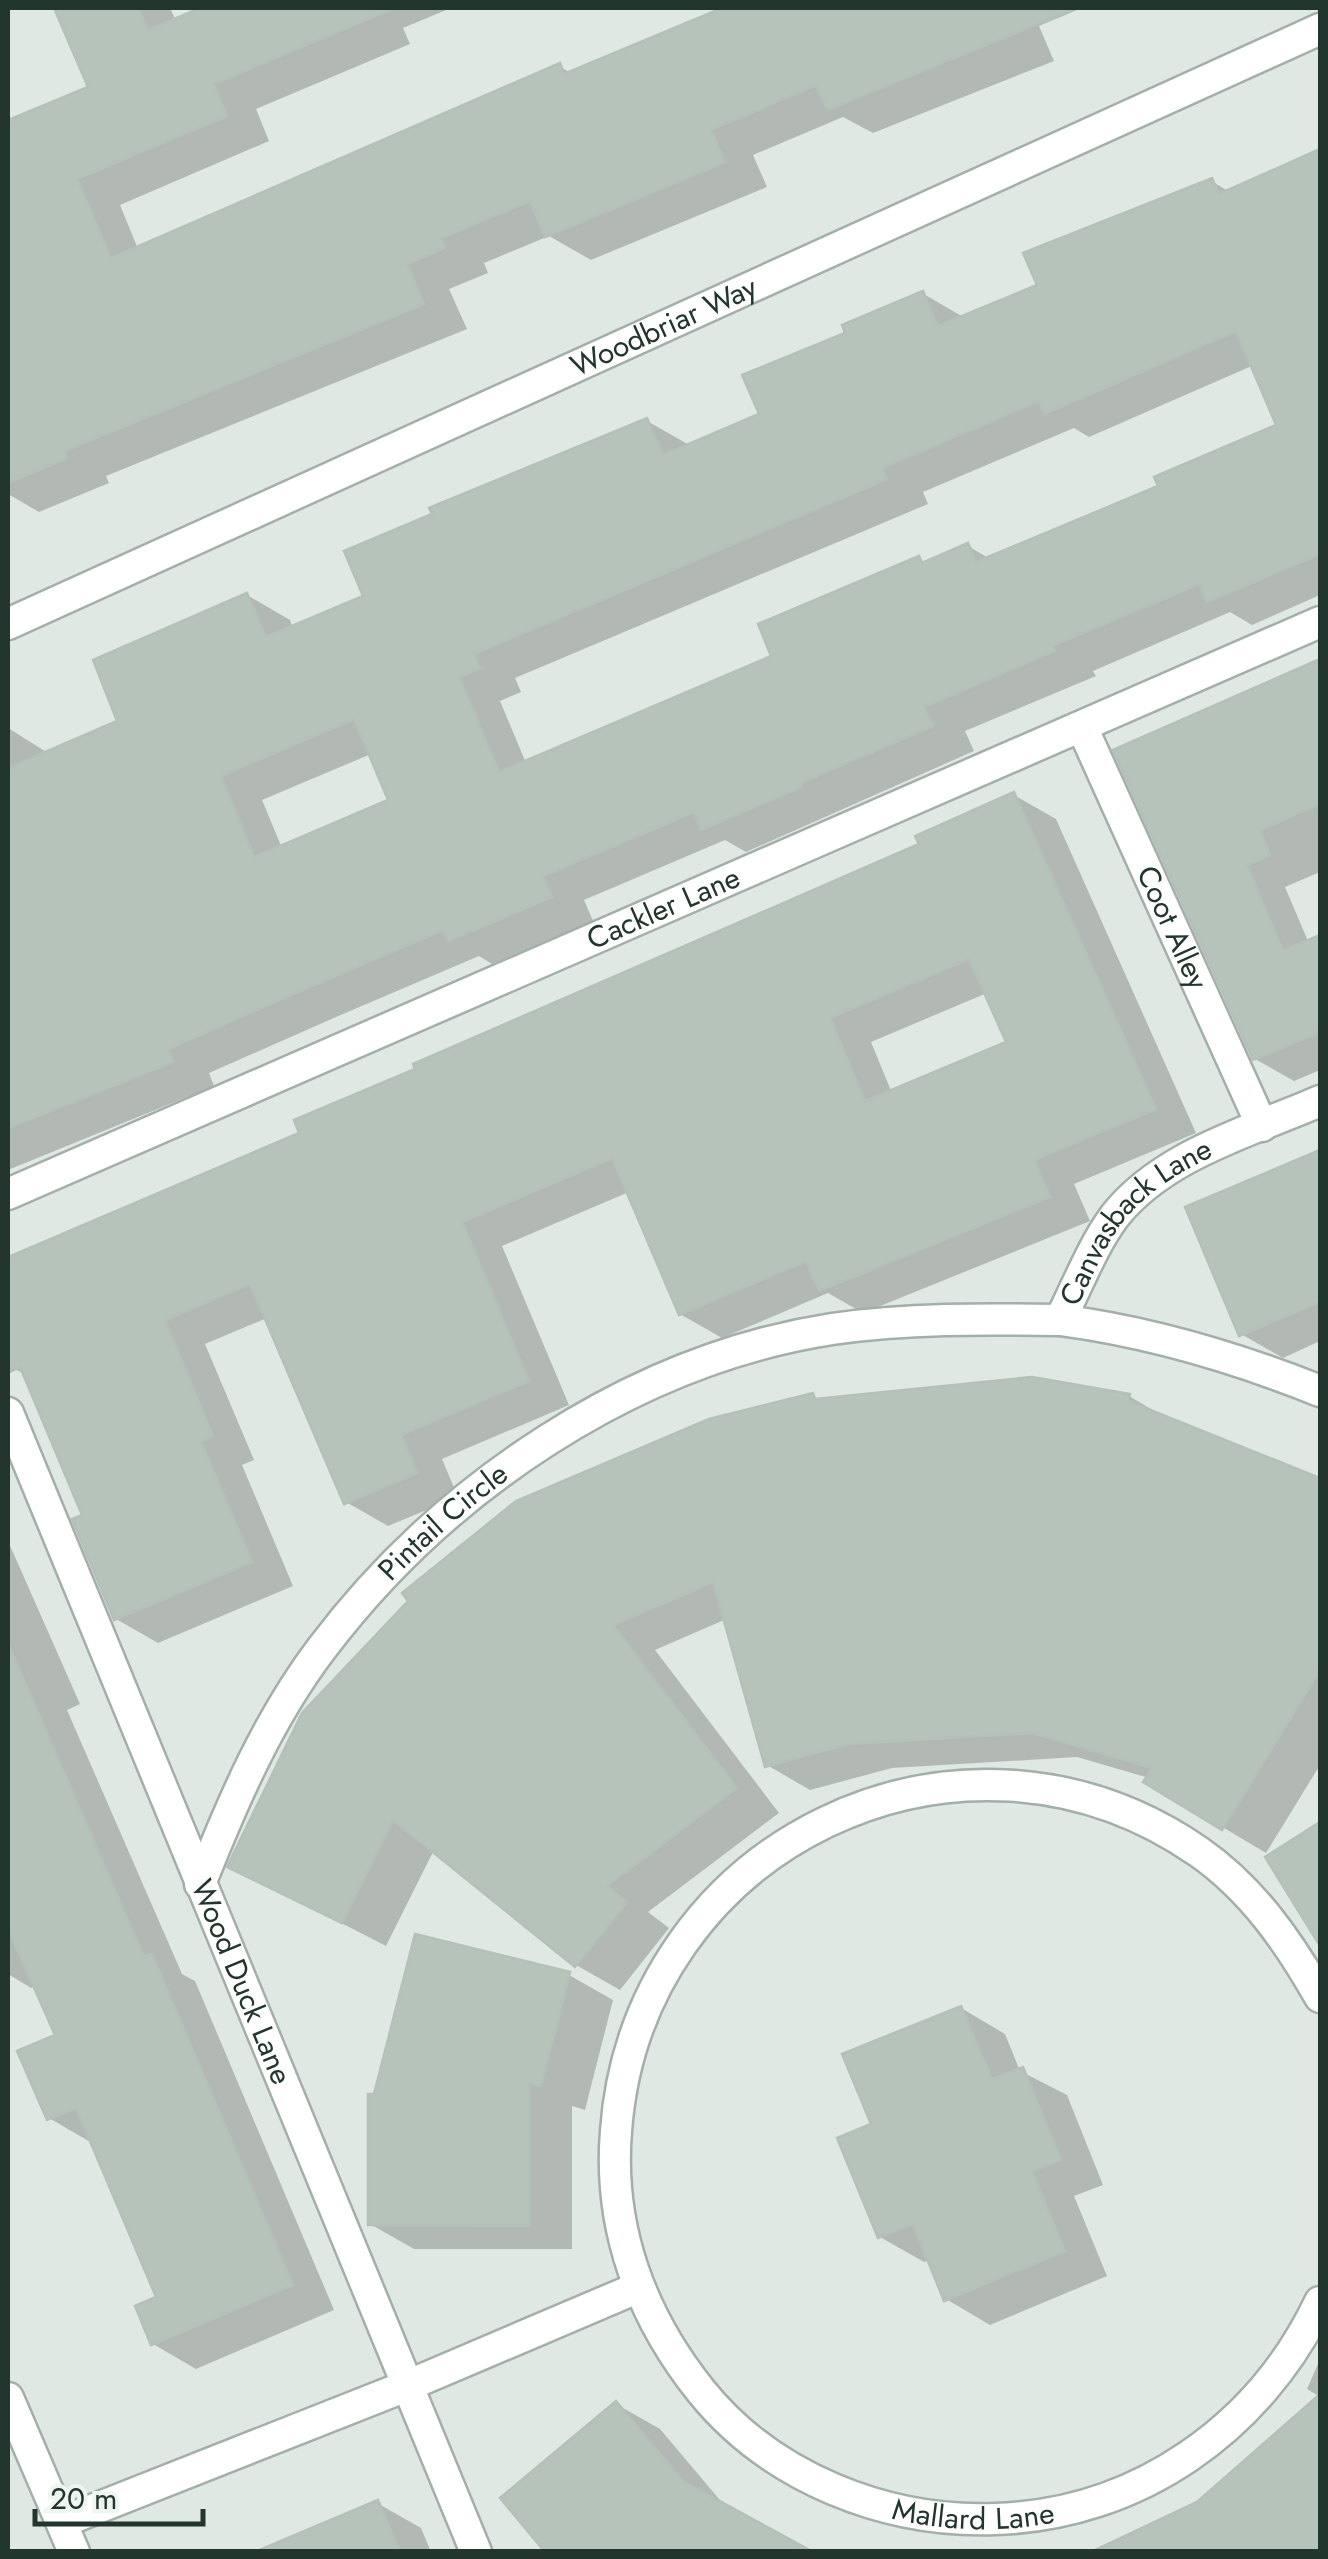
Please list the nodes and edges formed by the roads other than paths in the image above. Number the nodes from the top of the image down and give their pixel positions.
1 (1320, 29) edge
2 (1320, 622) edge
3 (8, 624) edge
4 (1082, 727) junction
5 (1320, 1101) edge
6 (1262, 1126) junction
7 (8, 1194) edge
8 (1060, 1320) junction
9 (836, 1329) joint
10 (1320, 1391) edge
11 (8, 1413) edge
12 (200, 1884) junction
13 (1320, 1997) edge
14 (637, 2288) junction
15 (1320, 2302) edge
16 (408, 2385) junction
17 (8, 2398) edge
18 (62, 2522) junction
19 (74, 2552) edge
20 (476, 2552) edge

1 - 3 street, Woodbriar Way
2 - 4 street, Cackler Lane
4 - 6 street, Coot Alley
4 - 7 street, Cackler Lane
5 - 6 street, Canvasback Lane
6 - 8 street, Canvasback Lane
8 - 9 street, Canvasback Lane
8 - 10 street
9 - 12 street, Pintail Circle
11 - 12 street, Wood Duck Lane
12 - 16 street, Wood Duck Lane
13 - 14 street, Mallard Lane
14 - 15 street, Mallard Lane
14 - 16 street
16 - 18 street
16 - 20 street, Wood Duck Lane
17 - 18 street
18 - 19 street

